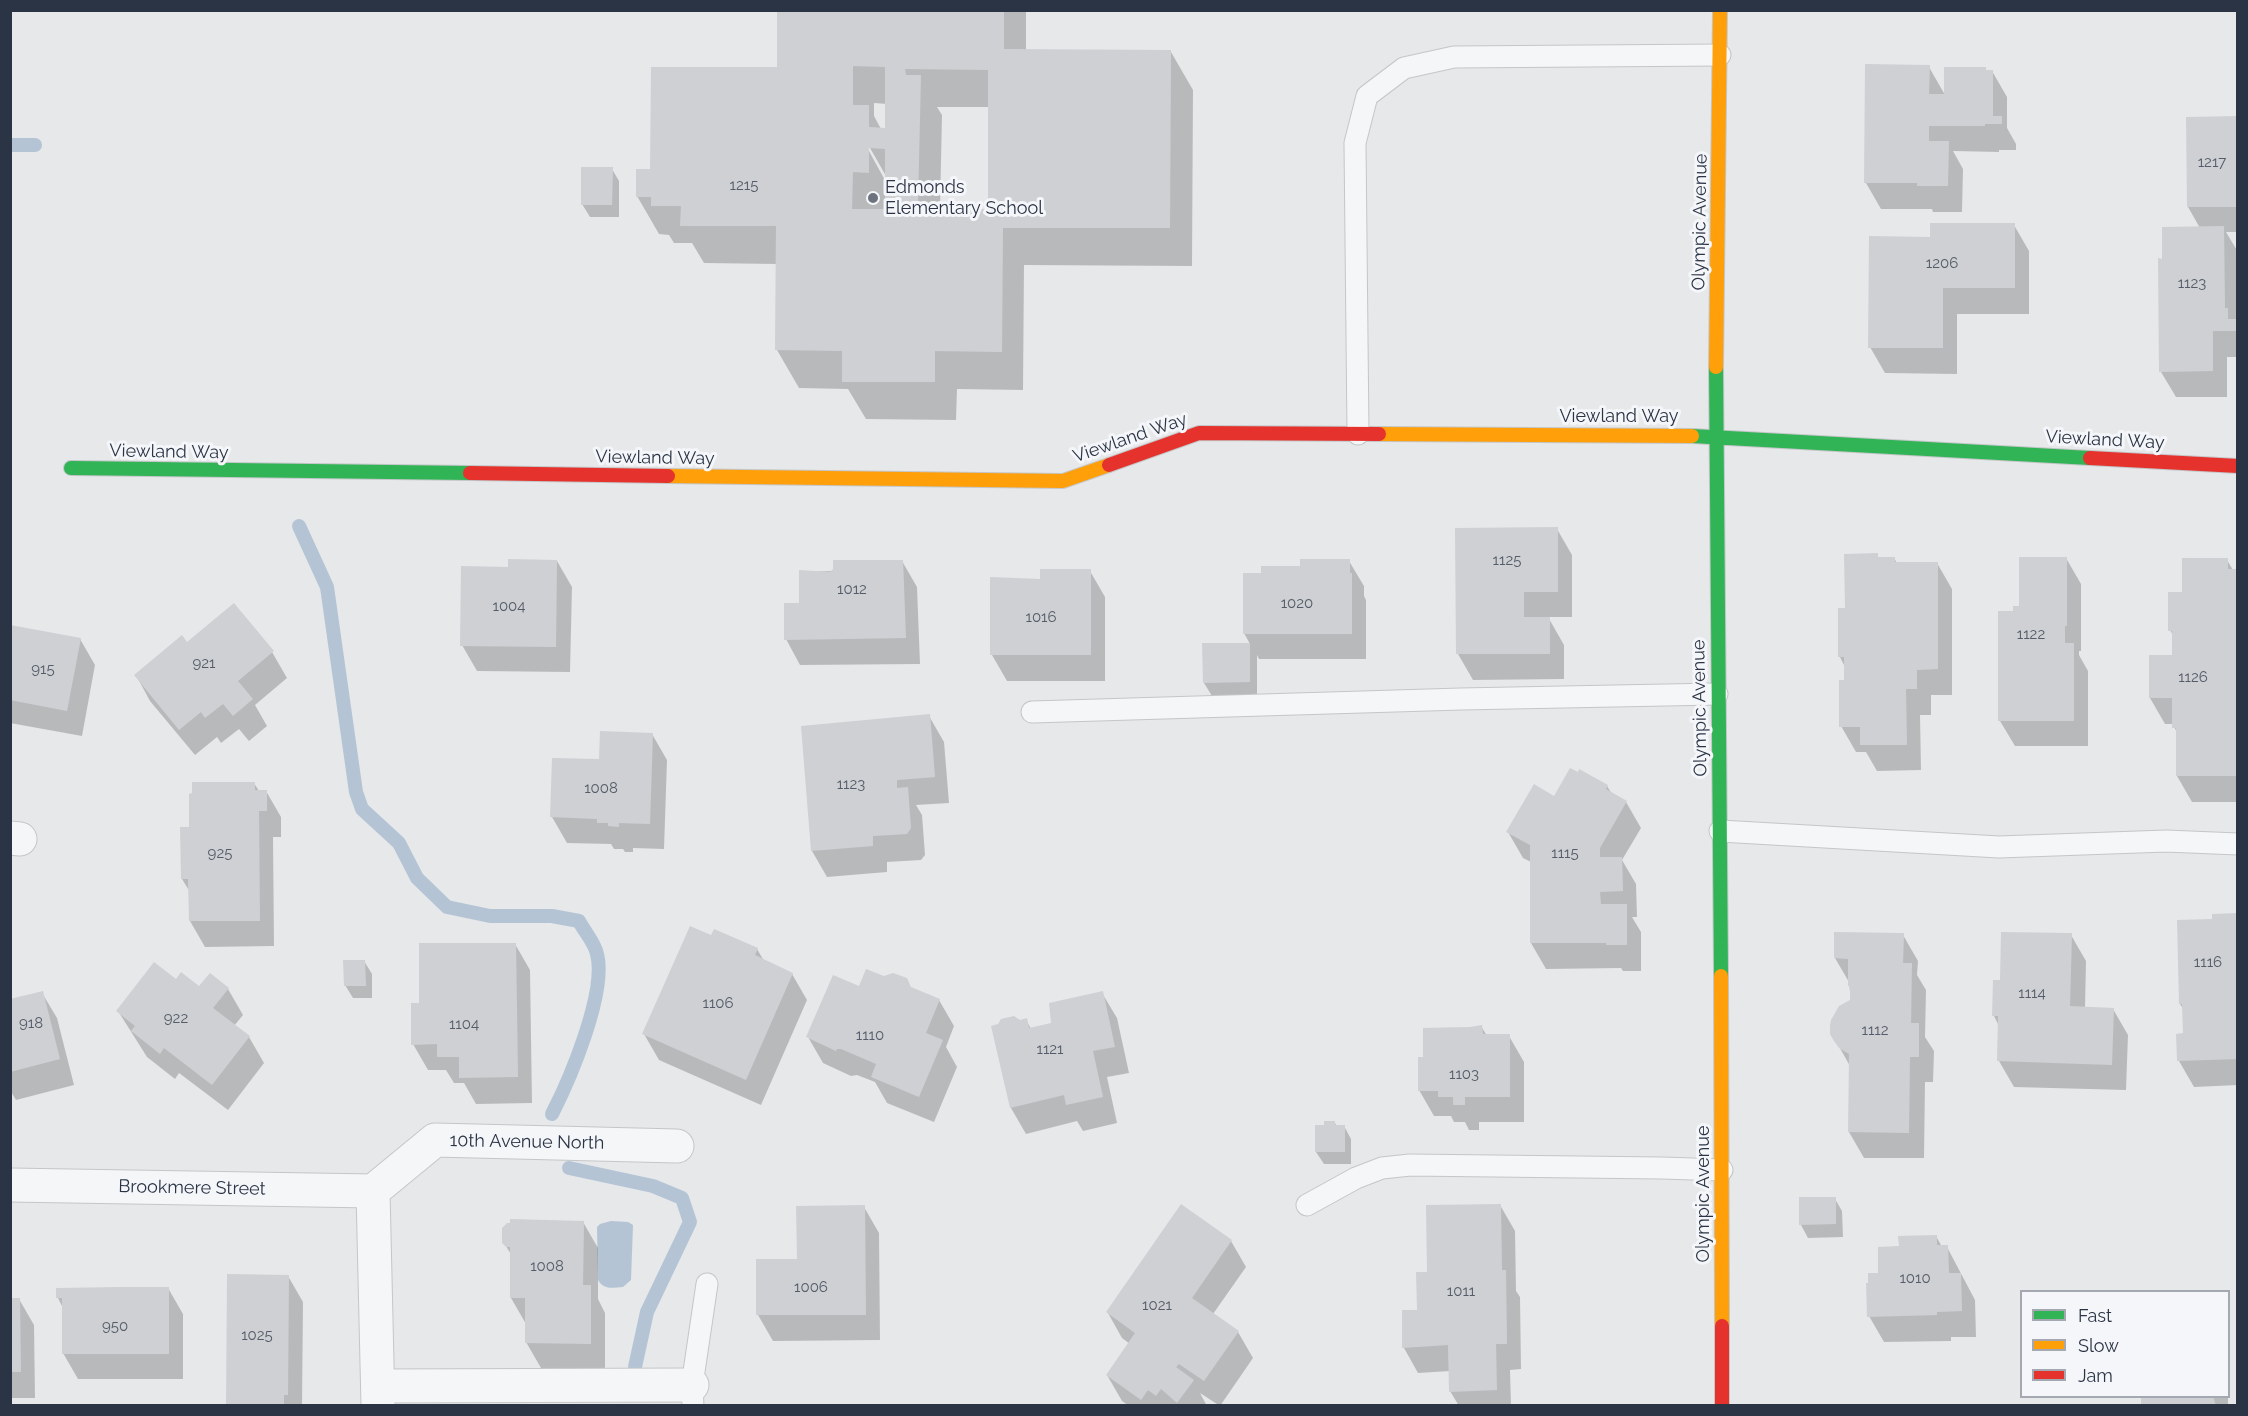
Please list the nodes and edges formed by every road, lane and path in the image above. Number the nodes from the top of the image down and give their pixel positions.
1 (1720, 10) edge
2 (1720, 55) junction
3 (1358, 434) junction
4 (1715, 435) junction
5 (2238, 466) edge
6 (71, 468) dead end
7 (1717, 694) junction
8 (1032, 712) dead end
9 (1720, 831) junction
10 (2238, 844) edge
11 (677, 1146) dead end
12 (1722, 1170) junction
13 (10, 1185) edge
14 (373, 1191) junction
15 (1307, 1205) dead end
16 (707, 1284) dead end
17 (692, 1395) edge
18 (378, 1396) edge
19 (1722, 1406) edge

1 - 2 street, Olympic Avenue
2 - 3 lane
2 - 4 street, Olympic Avenue
3 - 4 street, Viewland Way
3 - 6 street, Viewland Way
4 - 5 street, Viewland Way
4 - 7 street, Olympic Avenue
7 - 8 lane
7 - 9 street, Olympic Avenue
9 - 10 lane
9 - 12 street, Olympic Avenue
11 - 14 street, 10th Avenue North
12 - 15 lane
12 - 19 street, Olympic Avenue
13 - 14 street, Brookmere Street
14 - 18 street
16 - 17 lane
17 - 18 street

